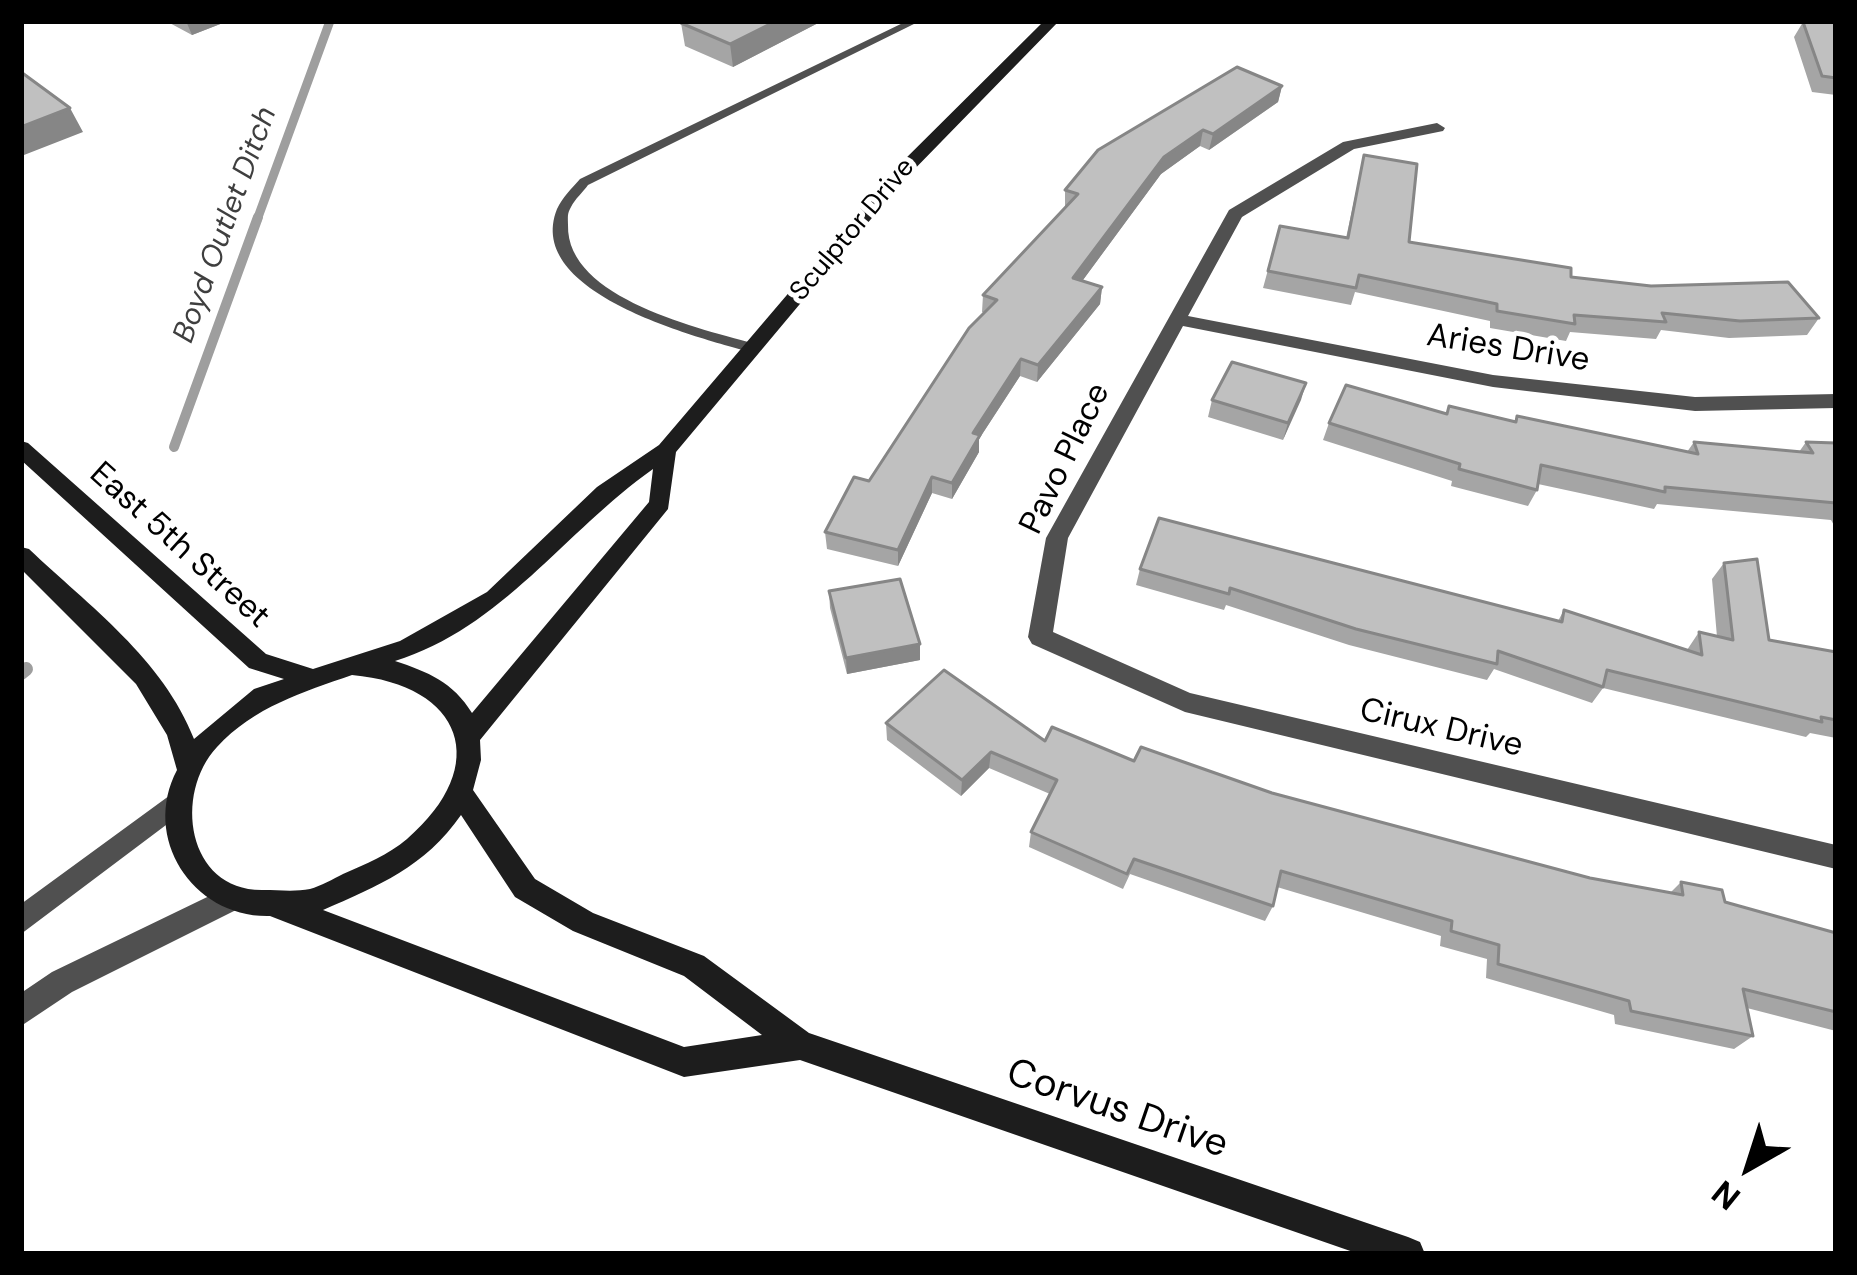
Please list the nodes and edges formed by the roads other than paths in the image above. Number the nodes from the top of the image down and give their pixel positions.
1 (915, 21) edge
2 (1052, 21) edge
3 (1437, 128) dead end
4 (1175, 319) junction
5 (754, 348) junction
6 (1836, 401) edge
7 (21, 448) edge
8 (666, 450) junction
9 (21, 555) edge
10 (1040, 637) joint
11 (352, 665) junction
12 (304, 675) junction
13 (467, 737) junction
14 (188, 765) junction
15 (459, 791) junction
16 (173, 806) junction
17 (1836, 857) edge
18 (230, 898) junction
19 (275, 905) junction
20 (21, 921) edge
21 (21, 1011) edge
22 (800, 1045) junction
23 (1408, 1254) edge

1 - 5 lane
2 - 5 street, Sculptor Drive
3 - 4 street, Pavo Place
4 - 6 street, Aries Drive
4 - 10 street, Pavo Place
5 - 8 street, Sculptor Drive
7 - 12 street, East 5th Street
8 - 11 street, Sculptor Drive
8 - 13 street
9 - 14 street
10 - 17 street, Cirux Drive
11 - 12 street
11 - 13 street
12 - 14 street
13 - 15 street
14 - 16 street
15 - 19 street
15 - 22 street, Corvus Drive
16 - 18 street
16 - 20 street
18 - 19 street
18 - 21 street
19 - 22 street, Corvus Drive
22 - 23 street, Corvus Drive

